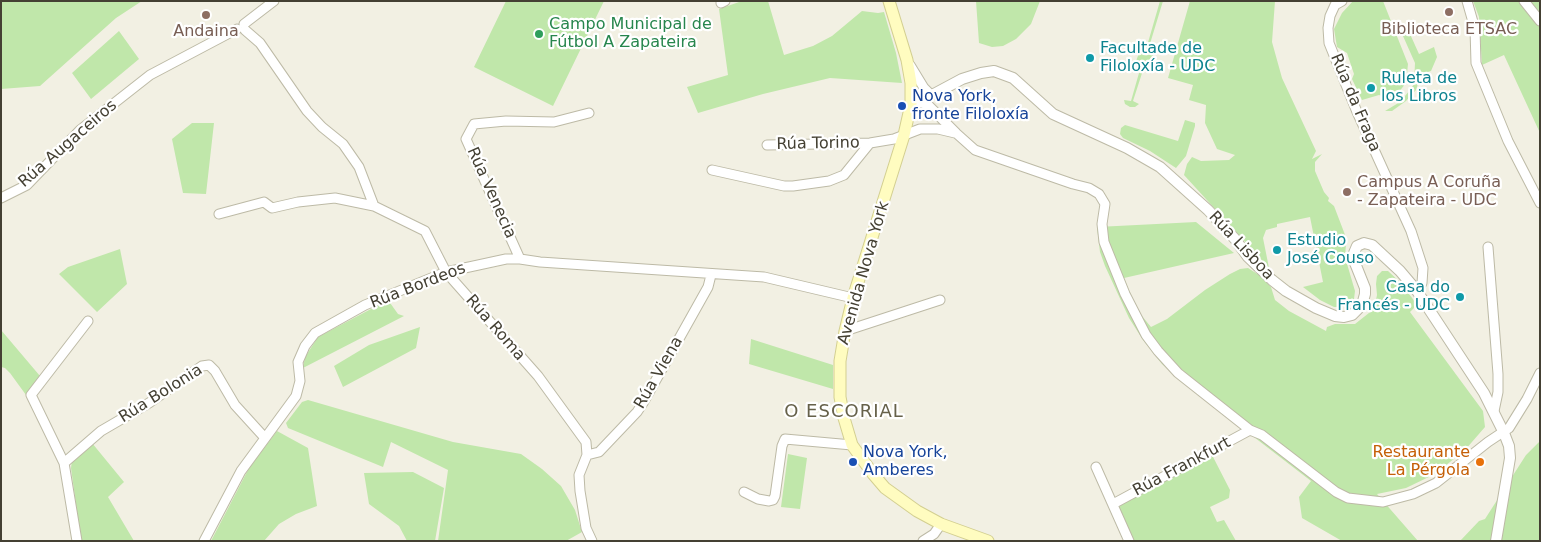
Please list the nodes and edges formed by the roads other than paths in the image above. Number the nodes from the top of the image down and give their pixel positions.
1 (274, 1) edge
2 (889, 1) edge
3 (1342, 1) edge
4 (1467, 1) edge
5 (1524, 1) edge
6 (1540, 20) edge
7 (242, 28) junction
8 (907, 60) junction
9 (911, 83) junction
10 (934, 94) junction
11 (919, 102) junction
12 (589, 113) dead end
13 (956, 133) junction
14 (904, 135) junction
15 (870, 143) junction
16 (767, 144) dead end
17 (712, 170) dead end
18 (1, 198) edge
19 (1540, 203) edge
20 (374, 206) junction
21 (218, 214) dead end
22 (1488, 247) dead end
23 (520, 259) junction
24 (446, 272) junction
25 (711, 275) junction
26 (1417, 292) junction
27 (853, 298) junction
28 (940, 300) dead end
29 (88, 321) dead end
30 (845, 331) junction
31 (1540, 373) edge
32 (1494, 411) junction
33 (1250, 430) junction
34 (1504, 433) junction
35 (265, 438) junction
36 (852, 445) junction
37 (588, 454) junction
38 (64, 463) junction
39 (1096, 467) dead end
40 (744, 492) dead end
41 (1114, 504) junction
42 (942, 524) junction
43 (77, 541) edge
44 (204, 541) edge
45 (592, 541) edge
46 (924, 541) edge
47 (988, 541) edge
48 (1129, 541) edge
49 (1496, 541) edge

1 - 7 street
2 - 8 main road, Avenida Nova York
3 - 26 street, Rúa da Fraga
4 - 19 street
5 - 6 street
7 - 18 street, Rúa Augaceiros
7 - 20 street
8 - 9 main road, Avenida Nova York
8 - 10 street
9 - 11 street, Avenida Nova York
9 - 14 main road, Avenida Nova York
10 - 11 street, Rúa Lisboa
10 - 26 street, Rúa Lisboa
11 - 13 street
12 - 23 street, Rúa Venecia
13 - 14 street, Rúa Torino
13 - 33 street
14 - 15 street, Rúa Torino
14 - 27 main road, Avenida Nova York
15 - 16 street, Rúa Torino
15 - 17 street, Rúa Torino
20 - 21 street, Rúa Roma
20 - 24 street, Rúa Roma
22 - 32 street
23 - 24 street, Rúa Bordeos
23 - 25 street, Rúa Bordeos
24 - 35 street, Rúa Bordeos
24 - 37 street, Rúa Roma
25 - 27 street, Rúa Bordeos
25 - 37 street, Rúa Viena
26 - 32 street, Rúa Lisboa
27 - 30 main road, Avenida Nova York
28 - 30 street
29 - 38 street
30 - 36 main road, Avenida Nova York
31 - 34 street
32 - 34 street, Rúa Lisboa
33 - 34 street
33 - 41 street, Rúa Frankfurt
34 - 49 street, Rúa Lisboa
35 - 38 street, Rúa Bolonia
35 - 44 street, Rúa Bordeos
36 - 40 street
36 - 42 main road, Avenida Nova York
37 - 45 street
38 - 43 street
39 - 41 street, Rúa Frankfurt
41 - 48 street, Rúa Frankfurt
42 - 46 street
42 - 47 main road, Avenida Nova York

